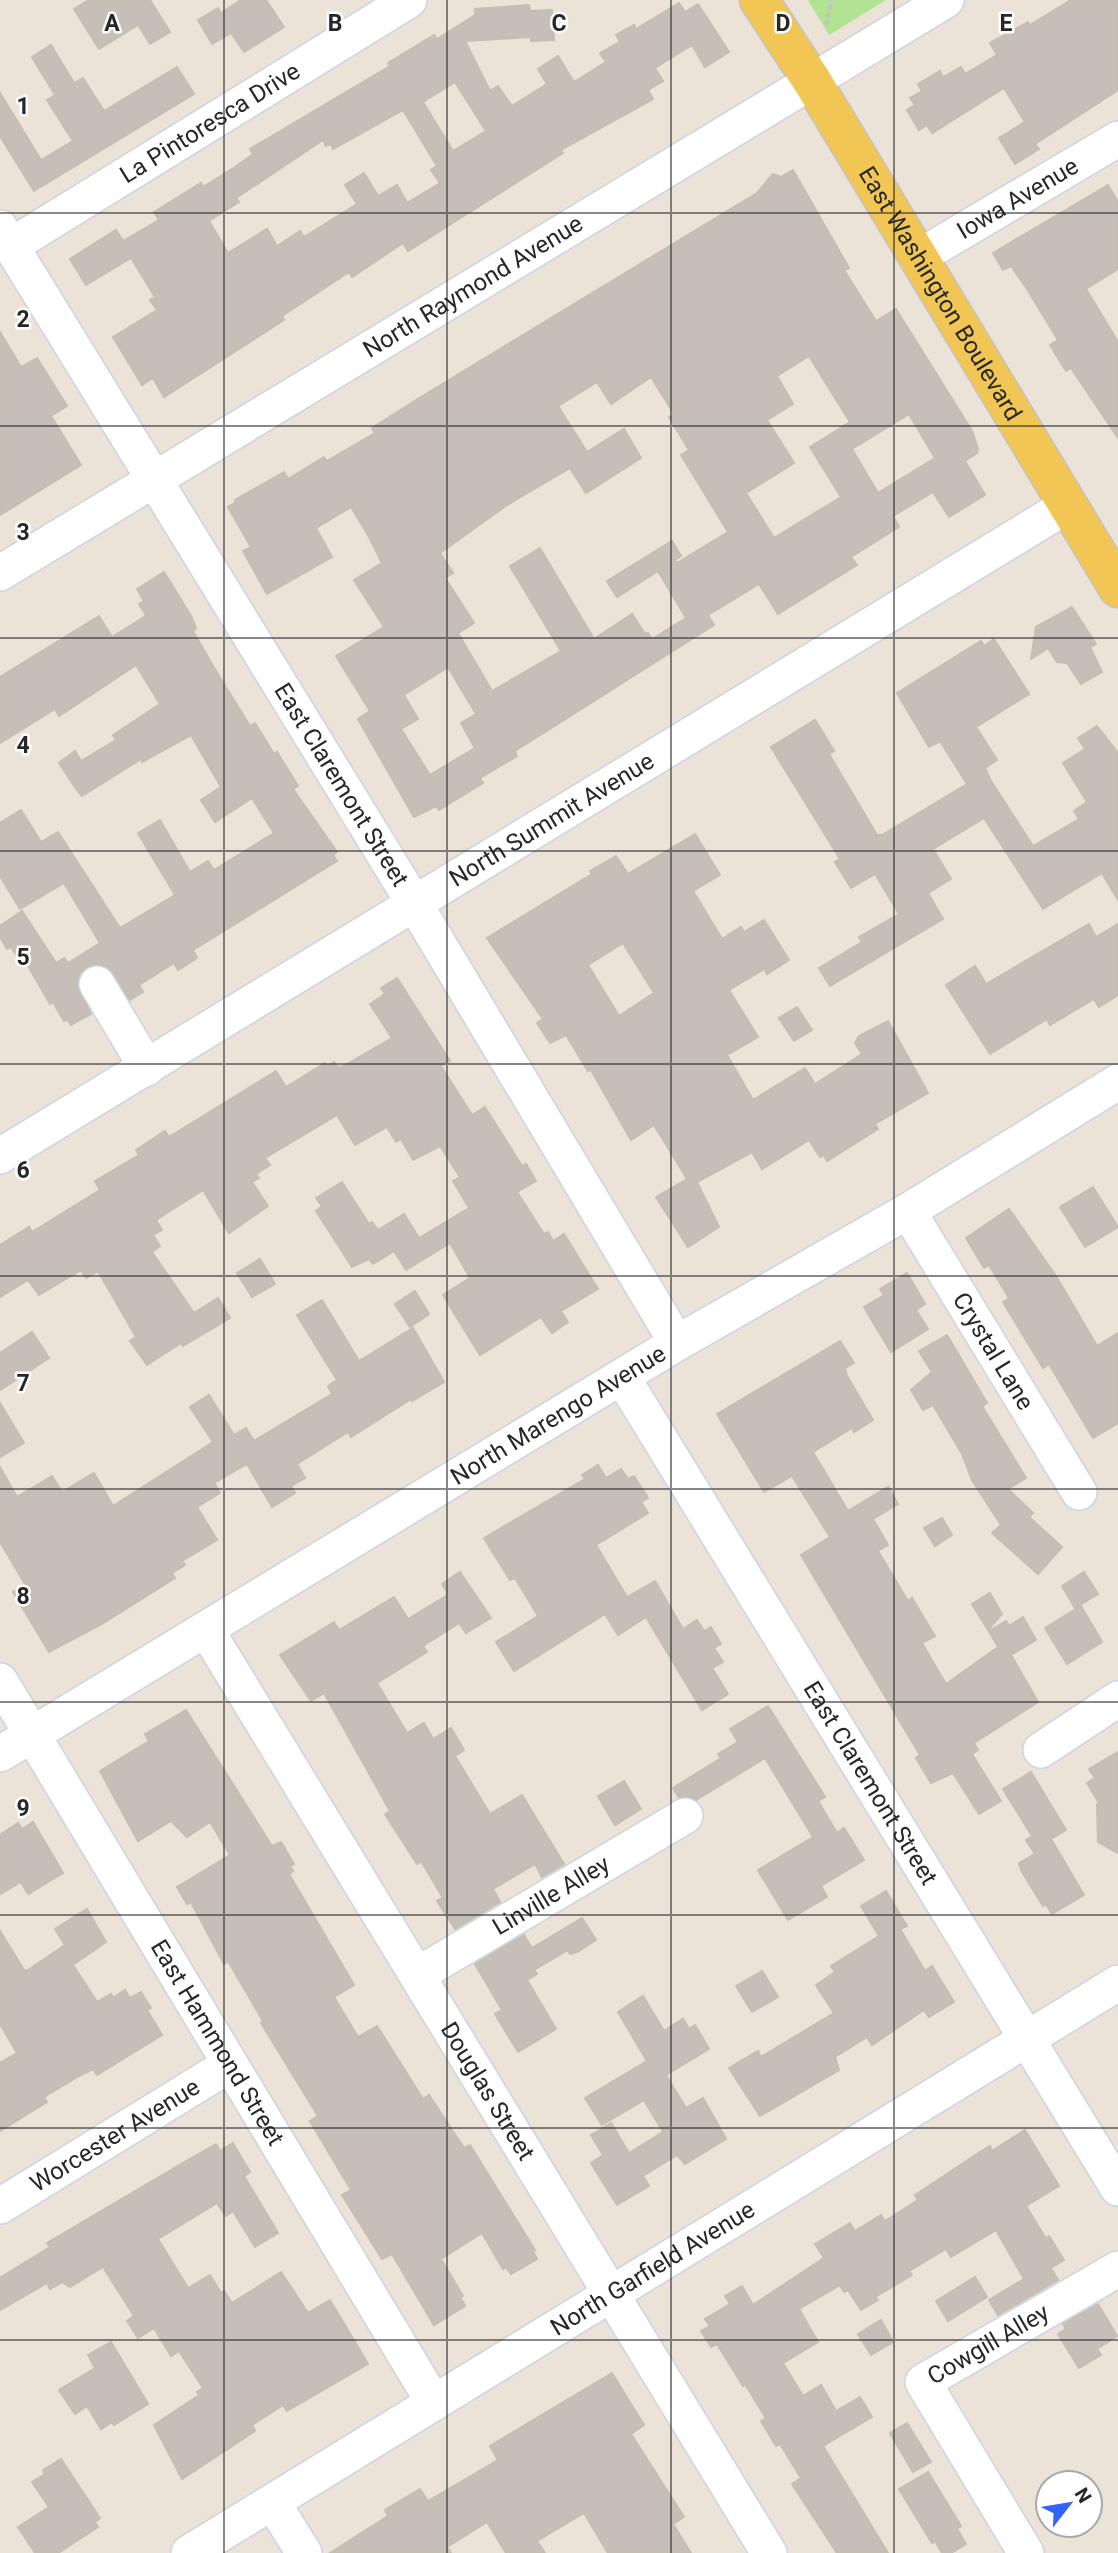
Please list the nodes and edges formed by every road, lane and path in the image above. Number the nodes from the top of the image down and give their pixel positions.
1 (409, 0) edge
2 (759, 0) edge
3 (832, 0) edge
4 (946, 0) edge
5 (826, 26) dead end
6 (812, 81) junction
7 (1118, 139) edge
8 (8, 253) edge
9 (917, 258) junction
10 (152, 480) junction
11 (1068, 505) junction
12 (0, 573) edge
13 (1118, 588) edge
14 (414, 904) junction
15 (97, 984) dead end
16 (147, 1068) junction
17 (1118, 1082) edge
18 (0, 1157) edge
19 (908, 1211) junction
20 (677, 1343) junction
21 (622, 1377) junction
22 (1079, 1492) dead end
23 (207, 1631) junction
24 (0, 1681) edge
25 (1118, 1699) edge
26 (31, 1735) junction
27 (1041, 1750) dead end
28 (0, 1754) edge
29 (685, 1816) dead end
30 (417, 1975) junction
31 (1118, 1983) edge
32 (1029, 2038) junction
33 (229, 2065) junction
34 (1118, 2188) edge
35 (0, 2206) edge
36 (1118, 2269) edge
37 (611, 2294) junction
38 (434, 2403) junction
39 (273, 2503) junction
40 (189, 2553) edge
41 (304, 2553) edge
42 (769, 2553) edge
43 (1026, 2553) edge

1 - 8 street, La Pintoresca Drive
2 - 6 main road, East Washington Boulevard
3 - 5 path
4 - 6 street, North Raymond Avenue
6 - 9 main road, East Washington Boulevard
6 - 10 street, North Raymond Avenue
7 - 9 street, Iowa Avenue
8 - 10 street, East Claremont Street
9 - 11 main road, East Washington Boulevard
10 - 12 street, North Raymond Avenue
10 - 14 street, East Claremont Street
11 - 13 main road, East Washington Boulevard
11 - 14 street, North Summit Avenue
14 - 16 street, North Summit Avenue
14 - 20 street, East Claremont Street
15 - 16 street
16 - 18 street, North Summit Avenue
17 - 19 street, North Marengo Avenue
19 - 20 street, North Marengo Avenue
19 - 22 street, Crystal Lane
20 - 21 street, North Marengo Avenue
21 - 23 street, North Marengo Avenue
21 - 32 street, East Claremont Street
23 - 26 street, North Marengo Avenue
23 - 30 street, Douglas Street
24 - 26 street, East Hammond Street
25 - 27 street
26 - 28 street, North Marengo Avenue
26 - 33 street, East Hammond Street
29 - 30 street, Linville Alley
30 - 37 street, Douglas Street
31 - 32 street, North Garfield Avenue
32 - 34 street, East Claremont Street
32 - 37 street, North Garfield Avenue
33 - 35 street, Worcester Avenue
33 - 38 street, East Hammond Street
36 - 43 street, Cowgill Alley
37 - 38 street, North Garfield Avenue
37 - 42 street, Douglas Street
38 - 39 street, North Garfield Avenue
39 - 40 street, North Garfield Avenue
39 - 41 street

